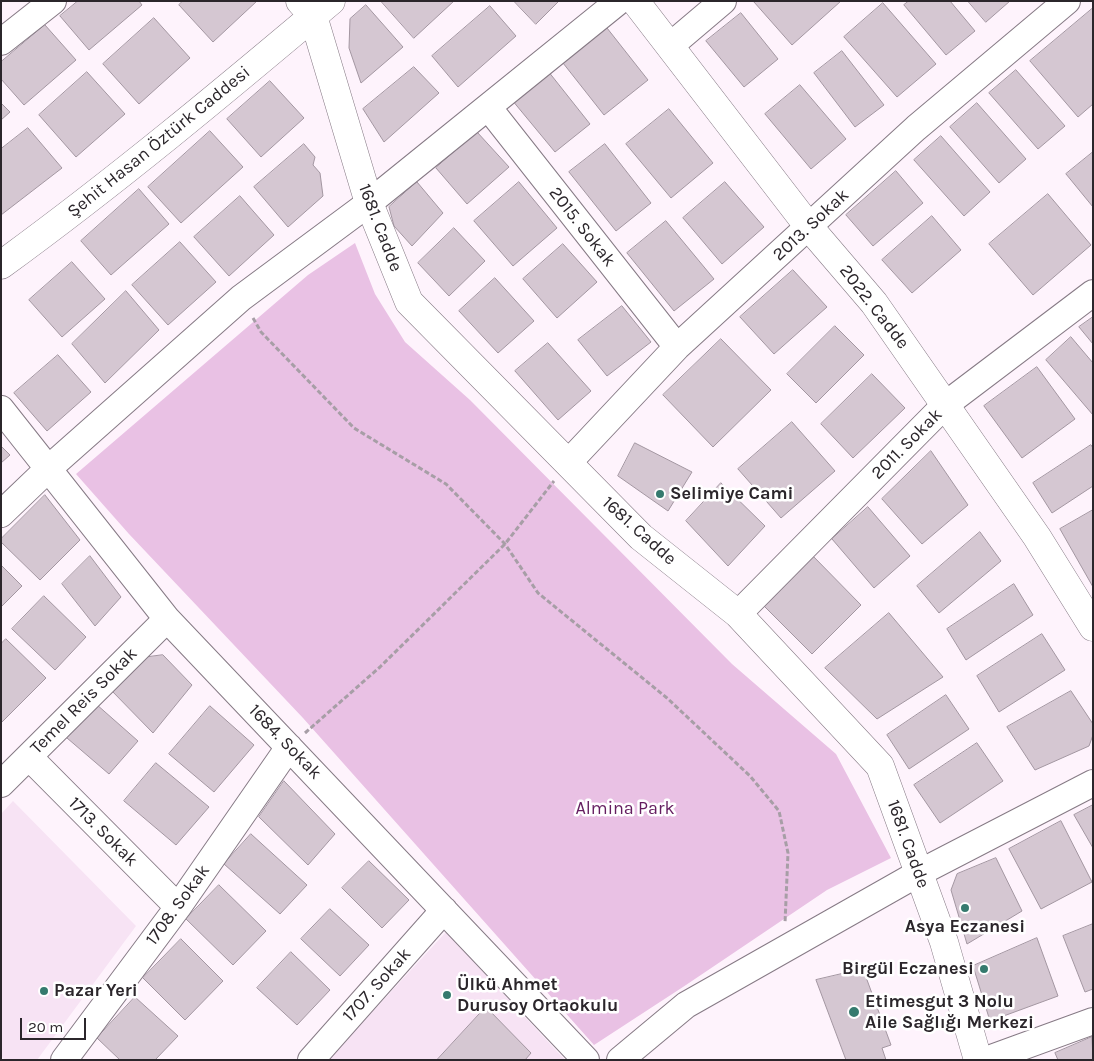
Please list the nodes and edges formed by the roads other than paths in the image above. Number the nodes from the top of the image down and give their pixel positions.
1 (53, 1) edge
2 (619, 1) edge
3 (635, 1) edge
4 (723, 1) edge
5 (1067, 1) edge
6 (315, 6) edge
7 (1, 42) edge
8 (670, 46) junction
9 (488, 108) junction
10 (369, 203) junction
11 (809, 227) junction
12 (1, 265) edge
13 (1093, 293) edge
14 (677, 347) junction
15 (945, 405) junction
16 (1, 409) edge
17 (568, 463) junction
18 (48, 469) junction
19 (1, 514) edge
20 (738, 614) junction
21 (167, 619) junction
22 (1093, 627) edge
23 (289, 747) junction
24 (29, 757) junction
25 (1093, 783) edge
26 (1, 784) edge
27 (919, 873) junction
28 (178, 907) junction
29 (444, 910) junction
30 (1093, 1021) edge
31 (64, 1060) edge
32 (311, 1060) edge
33 (586, 1060) edge
34 (620, 1060) edge
35 (978, 1060) edge
36 (986, 1060) edge

1 - 7 street
2 - 9 street
3 - 8 street, 2022. Cadde
4 - 8 street
5 - 11 street, 2013. Sokak
6 - 10 street, 1681. Cadde
6 - 12 street, Şehit Hasan Öztürk Caddesi
8 - 11 street, 2022. Cadde
9 - 10 street
9 - 14 street, 2015. Sokak
10 - 17 street, 1681. Cadde
10 - 18 street
11 - 14 street, 2013. Sokak
11 - 15 street, 2022. Cadde
13 - 15 street, 2011. Sokak
14 - 17 street, 2013. Sokak
15 - 20 street, 2011. Sokak
15 - 22 street, 2022. Cadde
16 - 18 street, 1684. Sokak
17 - 20 street, 1681. Cadde
18 - 19 street
18 - 21 street, 1684. Sokak
20 - 27 street, 1681. Cadde
21 - 23 street, 1684. Sokak
21 - 24 street, Temel Reis Sokak
23 - 28 street, 1708. Sokak
23 - 29 street, 1684. Sokak
24 - 26 street, Temel Reis Sokak
24 - 28 street, 1713. Sokak
25 - 27 street
27 - 34 street
27 - 35 street, 1681. Cadde
28 - 31 street, 1708. Sokak
29 - 32 street, 1707. Sokak
29 - 33 street, 1684. Sokak
30 - 36 street

